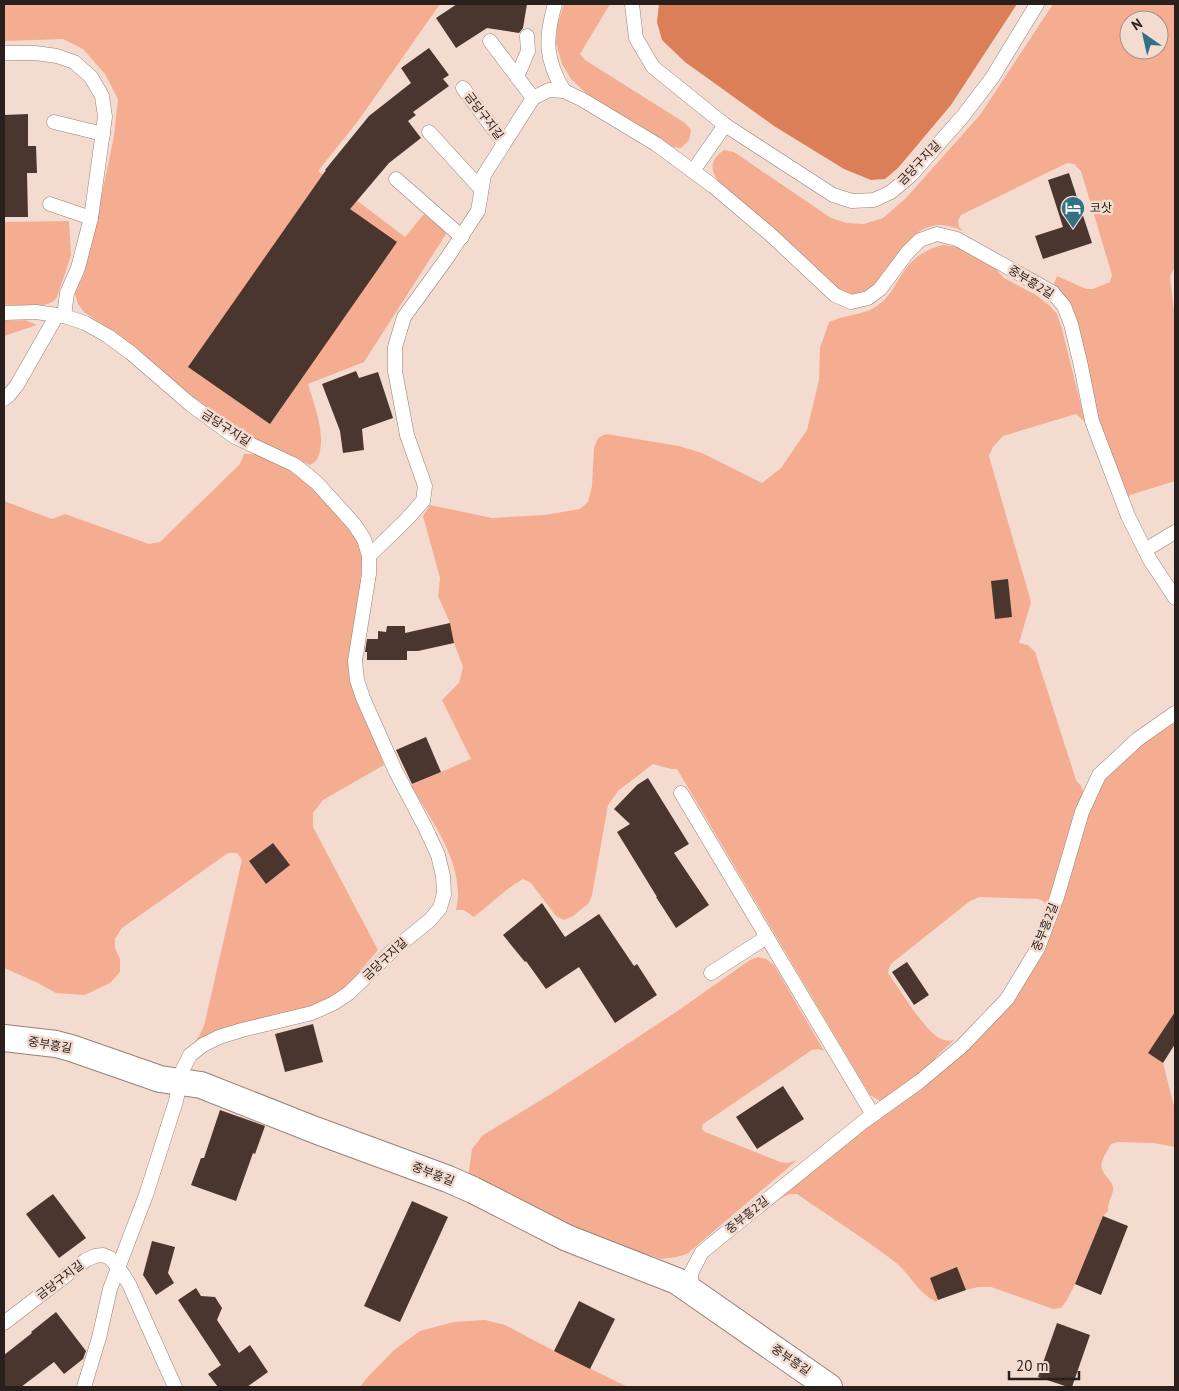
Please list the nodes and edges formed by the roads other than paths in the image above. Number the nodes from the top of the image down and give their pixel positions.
1 (556, 4) edge
2 (632, 4) edge
3 (1037, 4) edge
4 (527, 36) dead end
5 (490, 41) dead end
6 (4, 53) edge
7 (517, 77) junction
8 (463, 88) dead end
9 (564, 91) junction
10 (533, 98) junction
11 (54, 122) dead end
12 (725, 125) junction
13 (428, 132) dead end
14 (103, 134) junction
15 (504, 143) junction
16 (693, 171) junction
17 (396, 179) dead end
18 (481, 189) junction
19 (50, 204) dead end
20 (91, 218) junction
21 (462, 237) junction
22 (4, 313) edge
23 (61, 315) junction
24 (4, 399) edge
25 (1175, 532) edge
26 (1145, 550) junction
27 (368, 556) junction
28 (1175, 598) edge
29 (1175, 713) edge
30 (681, 793) dead end
31 (767, 937) junction
32 (711, 973) dead end
33 (4, 1038) edge
34 (181, 1082) junction
35 (873, 1115) junction
36 (118, 1268) junction
37 (692, 1292) junction
38 (4, 1323) edge
39 (84, 1387) edge
40 (175, 1387) edge
41 (830, 1387) edge

1 - 9 lane
2 - 12 lane, 금당구지길
3 - 12 lane, 금당구지길
4 - 7 lane
5 - 7 lane
6 - 14 lane
7 - 10 lane
8 - 15 lane, 금당구지길
9 - 10 lane
9 - 16 lane
10 - 15 lane, 금당구지길
11 - 14 lane
12 - 16 lane
13 - 18 lane
14 - 20 lane
15 - 18 lane, 금당구지길
16 - 26 lane, 중부흥2길
17 - 21 lane
18 - 21 lane, 금당구지길
19 - 20 lane
20 - 23 lane
21 - 27 lane, 금당구지길
22 - 23 lane, 금당구지길
23 - 24 lane
23 - 27 lane, 금당구지길
25 - 26 lane
26 - 28 lane, 중부흥2길
27 - 34 lane, 금당구지길
29 - 35 lane, 중부흥2길
30 - 31 lane
31 - 32 lane
31 - 35 lane
33 - 34 street, 중부흥길
34 - 36 lane, 금당구지길
34 - 37 street, 중부흥길
35 - 37 lane, 중부흥2길
36 - 38 lane, 금당구지길
36 - 39 lane, 금당구지길
36 - 40 lane, 금당구지길
37 - 41 street, 중부흥길

